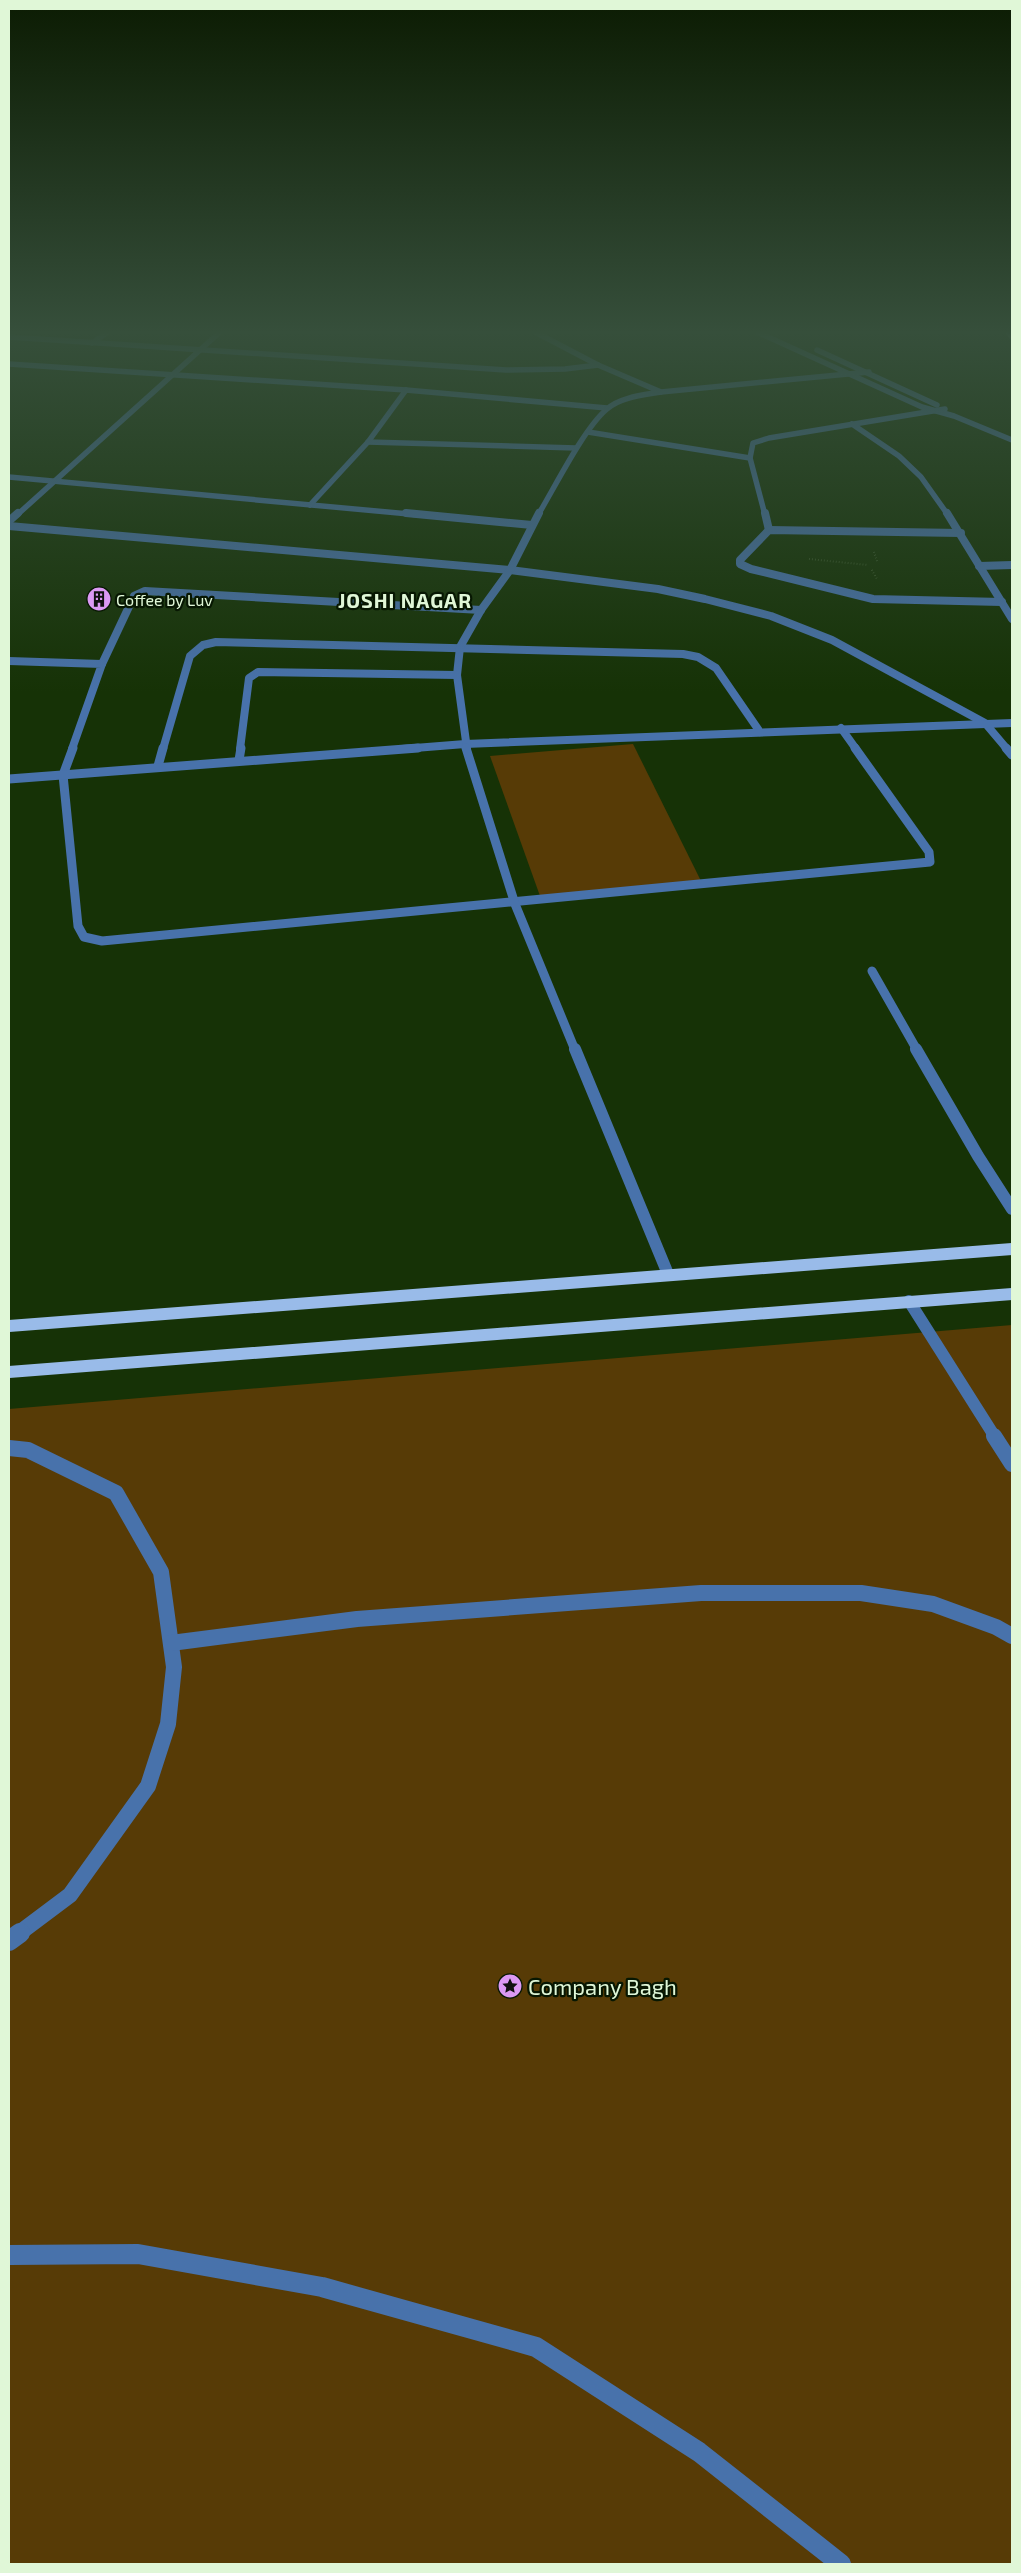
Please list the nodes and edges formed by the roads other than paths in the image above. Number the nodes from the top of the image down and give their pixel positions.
1 (87, 452) edge
2 (359, 452) edge
3 (574, 452) edge
4 (713, 452) edge
5 (750, 452) edge
6 (891, 452) edge
7 (750, 458) junction
8 (9, 477) edge
9 (56, 481) junction
10 (310, 505) junction
11 (9, 521) edge
12 (532, 525) junction
13 (9, 526) edge
14 (769, 530) junction
15 (961, 533) junction
16 (1012, 565) edge
17 (980, 566) junction
18 (510, 570) junction
19 (1002, 602) junction
20 (481, 610) junction
21 (1012, 619) edge
22 (460, 646) junction
23 (9, 660) edge
24 (102, 664) junction
25 (457, 675) junction
26 (1012, 722) edge
27 (985, 723) junction
28 (841, 728) junction
29 (760, 732) junction
30 (465, 744) junction
31 (1012, 755) edge
32 (239, 760) junction
33 (158, 766) junction
34 (63, 775) junction
35 (9, 779) edge
36 (515, 904) junction
37 (872, 971) dead end
38 (1012, 1209) edge
39 (1012, 1249) edge
40 (668, 1274) junction
41 (1012, 1294) edge
42 (909, 1300) junction
43 (9, 1326) edge
44 (9, 1372) edge
45 (9, 1448) edge
46 (1012, 1464) edge
47 (1012, 1636) edge
48 (171, 1643) junction
49 (9, 1941) edge
50 (9, 2255) edge
51 (841, 2564) edge

1 - 9 street
2 - 10 street
3 - 12 street
4 - 7 street
5 - 7 street
6 - 15 street
7 - 14 street
8 - 9 street
9 - 10 street
9 - 11 street
10 - 12 street
12 - 18 street
13 - 18 street
14 - 15 street
14 - 19 street
15 - 17 street
16 - 17 street
17 - 19 street
18 - 20 street
18 - 27 street
19 - 21 street
20 - 22 street
20 - 24 street
22 - 25 street
22 - 29 street
22 - 33 street
23 - 24 street
24 - 34 street
25 - 30 street
25 - 32 street
26 - 27 street
27 - 28 street
27 - 31 street
28 - 29 street
28 - 36 street
29 - 30 street
30 - 32 street
30 - 36 street
32 - 33 street
33 - 34 street
34 - 35 street
34 - 36 street
36 - 40 street
37 - 38 street
39 - 40 main road
40 - 43 main road
41 - 42 main road
42 - 44 main road
42 - 46 street
45 - 48 street
47 - 48 street
48 - 49 street
50 - 51 street

